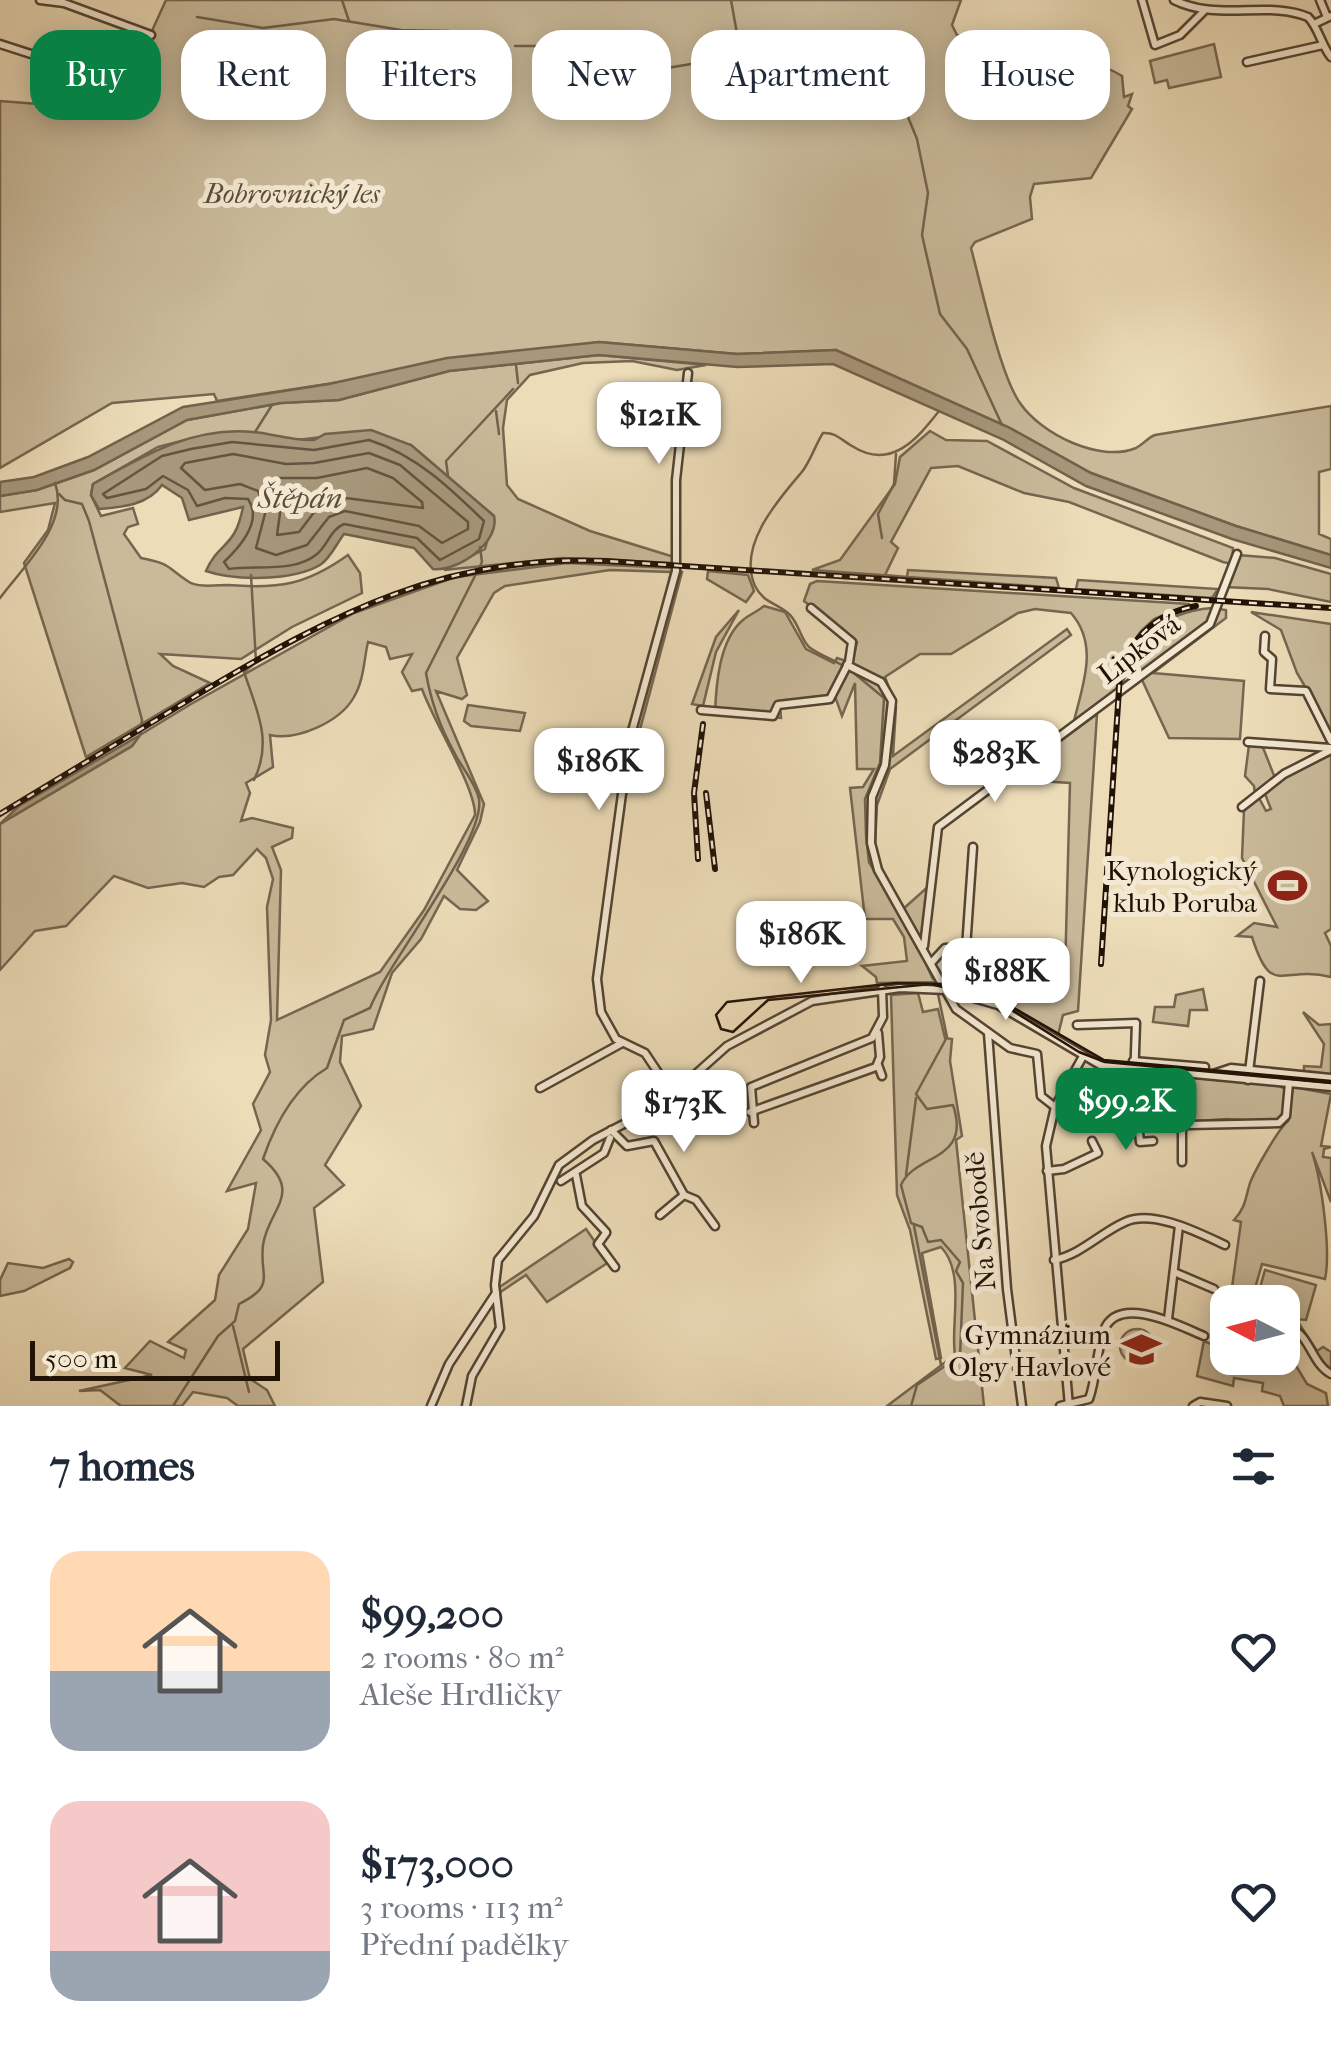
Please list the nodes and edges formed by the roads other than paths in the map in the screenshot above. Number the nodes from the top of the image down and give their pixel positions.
1 (40, 0) edge
2 (1142, 0) edge
3 (1174, 0) edge
4 (1269, 0) edge
5 (1320, 0) edge
6 (1223, 3) edge
7 (1205, 10) junction
8 (1329, 17) edge
9 (1314, 24) junction
10 (136, 30) edge
11 (0, 44) edge
12 (1323, 45) junction
13 (30, 54) edge
14 (1331, 57) edge
15 (1247, 62) dead end
16 (688, 373) dead end
17 (1238, 554) dead end
18 (810, 608) dead end
19 (1265, 636) dead end
20 (847, 665) junction
21 (700, 710) dead end
22 (1248, 742) dead end
23 (1331, 747) edge
24 (1315, 748) junction
25 (1317, 757) junction
26 (1242, 807) dead end
27 (973, 848) dead end
28 (924, 947) junction
29 (932, 962) junction
30 (1260, 982) dead end
31 (882, 990) junction
32 (946, 990) junction
33 (1077, 1025) dead end
34 (878, 1031) junction
35 (988, 1032) junction
36 (622, 1043) junction
37 (1082, 1058) junction
38 (878, 1065) junction
39 (1134, 1066) junction
40 (1205, 1067) dead end
41 (1249, 1070) junction
42 (1194, 1075) junction
43 (882, 1076) dead end
44 (1331, 1078) edge
45 (1248, 1080) junction
46 (1289, 1084) junction
47 (1331, 1087) edge
48 (540, 1088) dead end
49 (673, 1095) junction
50 (1055, 1107) junction
51 (750, 1112) junction
52 (754, 1122) dead end
53 (1182, 1125) junction
54 (1141, 1126) junction
55 (610, 1134) junction
56 (1092, 1141) dead end
57 (1153, 1141) dead end
58 (562, 1162) junction
59 (1182, 1162) dead end
60 (1047, 1171) junction
61 (574, 1175) junction
62 (561, 1181) dead end
63 (684, 1195) junction
64 (660, 1214) dead end
65 (715, 1226) dead end
66 (1179, 1226) junction
67 (1225, 1244) dead end
68 (1054, 1260) junction
69 (616, 1267) dead end
70 (1174, 1272) junction
71 (1210, 1287) edge
72 (496, 1293) junction
73 (1168, 1319) junction
74 (1300, 1333) edge
75 (1204, 1336) dead end
76 (1330, 1371) edge
77 (1069, 1405) edge
78 (431, 1406) edge
79 (466, 1406) edge
80 (1022, 1406) edge
81 (1060, 1406) edge
82 (1193, 1406) edge
83 (1227, 1406) edge

1 - 10 street
2 - 7 street
3 - 7 street
4 - 6 street
4 - 9 street
5 - 8 street
6 - 7 street
8 - 9 street
9 - 12 street
11 - 13 street
12 - 14 street
12 - 15 street
16 - 36 street
17 - 28 street, Lipková
18 - 20 street
19 - 23 street
20 - 21 street
20 - 28 street
22 - 24 street
23 - 24 street
23 - 25 street
24 - 25 street
25 - 26 street
27 - 29 street
28 - 29 street
29 - 32 street
30 - 41 street
31 - 32 street
31 - 34 street
31 - 49 street
32 - 35 street
32 - 37 street
33 - 39 street
34 - 38 street
34 - 51 street
35 - 50 street
35 - 80 street, Na Svobodě
36 - 48 street
36 - 49 street
37 - 39 street
37 - 50 street
38 - 43 street
38 - 51 street
39 - 40 street
39 - 42 street
39 - 54 street
41 - 42 street
41 - 44 street
41 - 45 street
42 - 45 street
45 - 46 street
46 - 47 street
46 - 53 street
49 - 55 street
50 - 60 street
51 - 52 street
53 - 54 street
53 - 59 street
54 - 57 street
55 - 58 street
55 - 61 street
55 - 63 street
56 - 60 street
58 - 61 street
58 - 72 street
60 - 68 street
61 - 62 street
61 - 69 street
63 - 64 street
63 - 65 street
66 - 67 street
66 - 68 street
66 - 70 street
68 - 77 street
70 - 71 street
70 - 73 street
72 - 78 street
72 - 79 street
73 - 75 street
73 - 77 street
74 - 76 street
77 - 81 street
82 - 83 street

